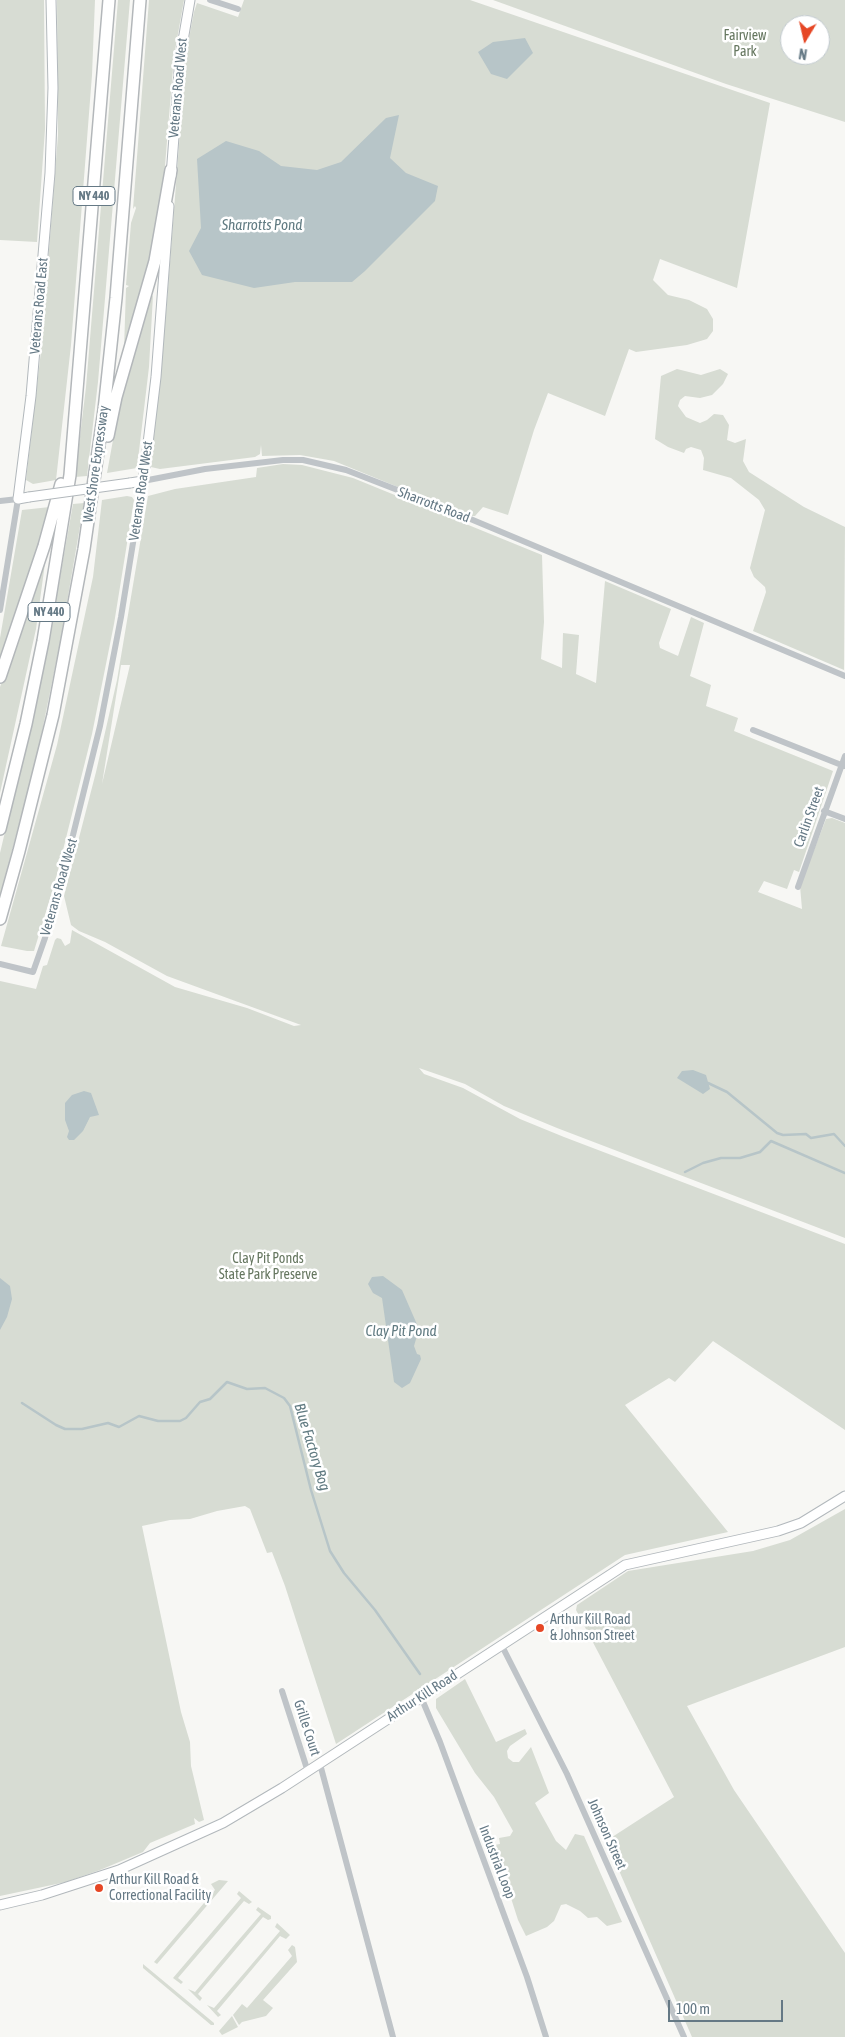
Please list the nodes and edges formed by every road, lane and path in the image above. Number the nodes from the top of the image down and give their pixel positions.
1 (52, 0) edge
2 (109, 0) edge
3 (140, 0) edge
4 (190, 0) edge
5 (210, 0) edge
6 (238, 9) dead end
7 (171, 170) junction
8 (78, 392) junction
9 (143, 481) junction
10 (18, 499) junction
11 (0, 501) edge
12 (80, 575) junction
13 (1, 600) edge
14 (0, 610) edge
15 (845, 676) edge
16 (0, 677) edge
17 (752, 730) dead end
18 (845, 756) edge
19 (843, 766) edge
20 (824, 811) junction
21 (845, 819) edge
22 (0, 829) edge
23 (798, 887) dead end
24 (0, 920) edge
25 (0, 964) edge
26 (845, 1496) edge
27 (501, 1644) junction
28 (282, 1691) dead end
29 (421, 1697) junction
30 (320, 1764) junction
31 (308, 1772) junction
32 (0, 1905) edge
33 (393, 2037) edge
34 (546, 2037) edge
35 (684, 2037) edge

1 - 10 street, Veterans Road East
2 - 8 highway, West Shore Expressway / NY 440
3 - 12 highway, West Shore Expressway / NY 440
4 - 7 street, Veterans Road West
5 - 6 street
7 - 9 street, Veterans Road West
7 - 12 highway
8 - 16 highway
8 - 22 highway, West Shore Expressway / NY 440
9 - 10 street, Sharrotts Road, bridge
9 - 15 street, Sharrotts Road
9 - 25 street, Veterans Road West
10 - 11 street, Sharrotts Road
10 - 13 street, Veterans Road East
12 - 24 highway, West Shore Expressway / NY 440
13 - 14 street, Veterans Road East
17 - 19 street
18 - 19 street, Carlin Street
19 - 20 street, Carlin Street
20 - 21 street
20 - 23 street, Carlin Street
26 - 27 street, Arthur Kill Road
27 - 29 street, Arthur Kill Road
27 - 35 street, Johnson Street
28 - 31 street, Grille Court
29 - 30 street, Arthur Kill Road
29 - 34 street, Industrial Loop
30 - 31 street, Arthur Kill Road
30 - 33 street
31 - 32 street, Arthur Kill Road

